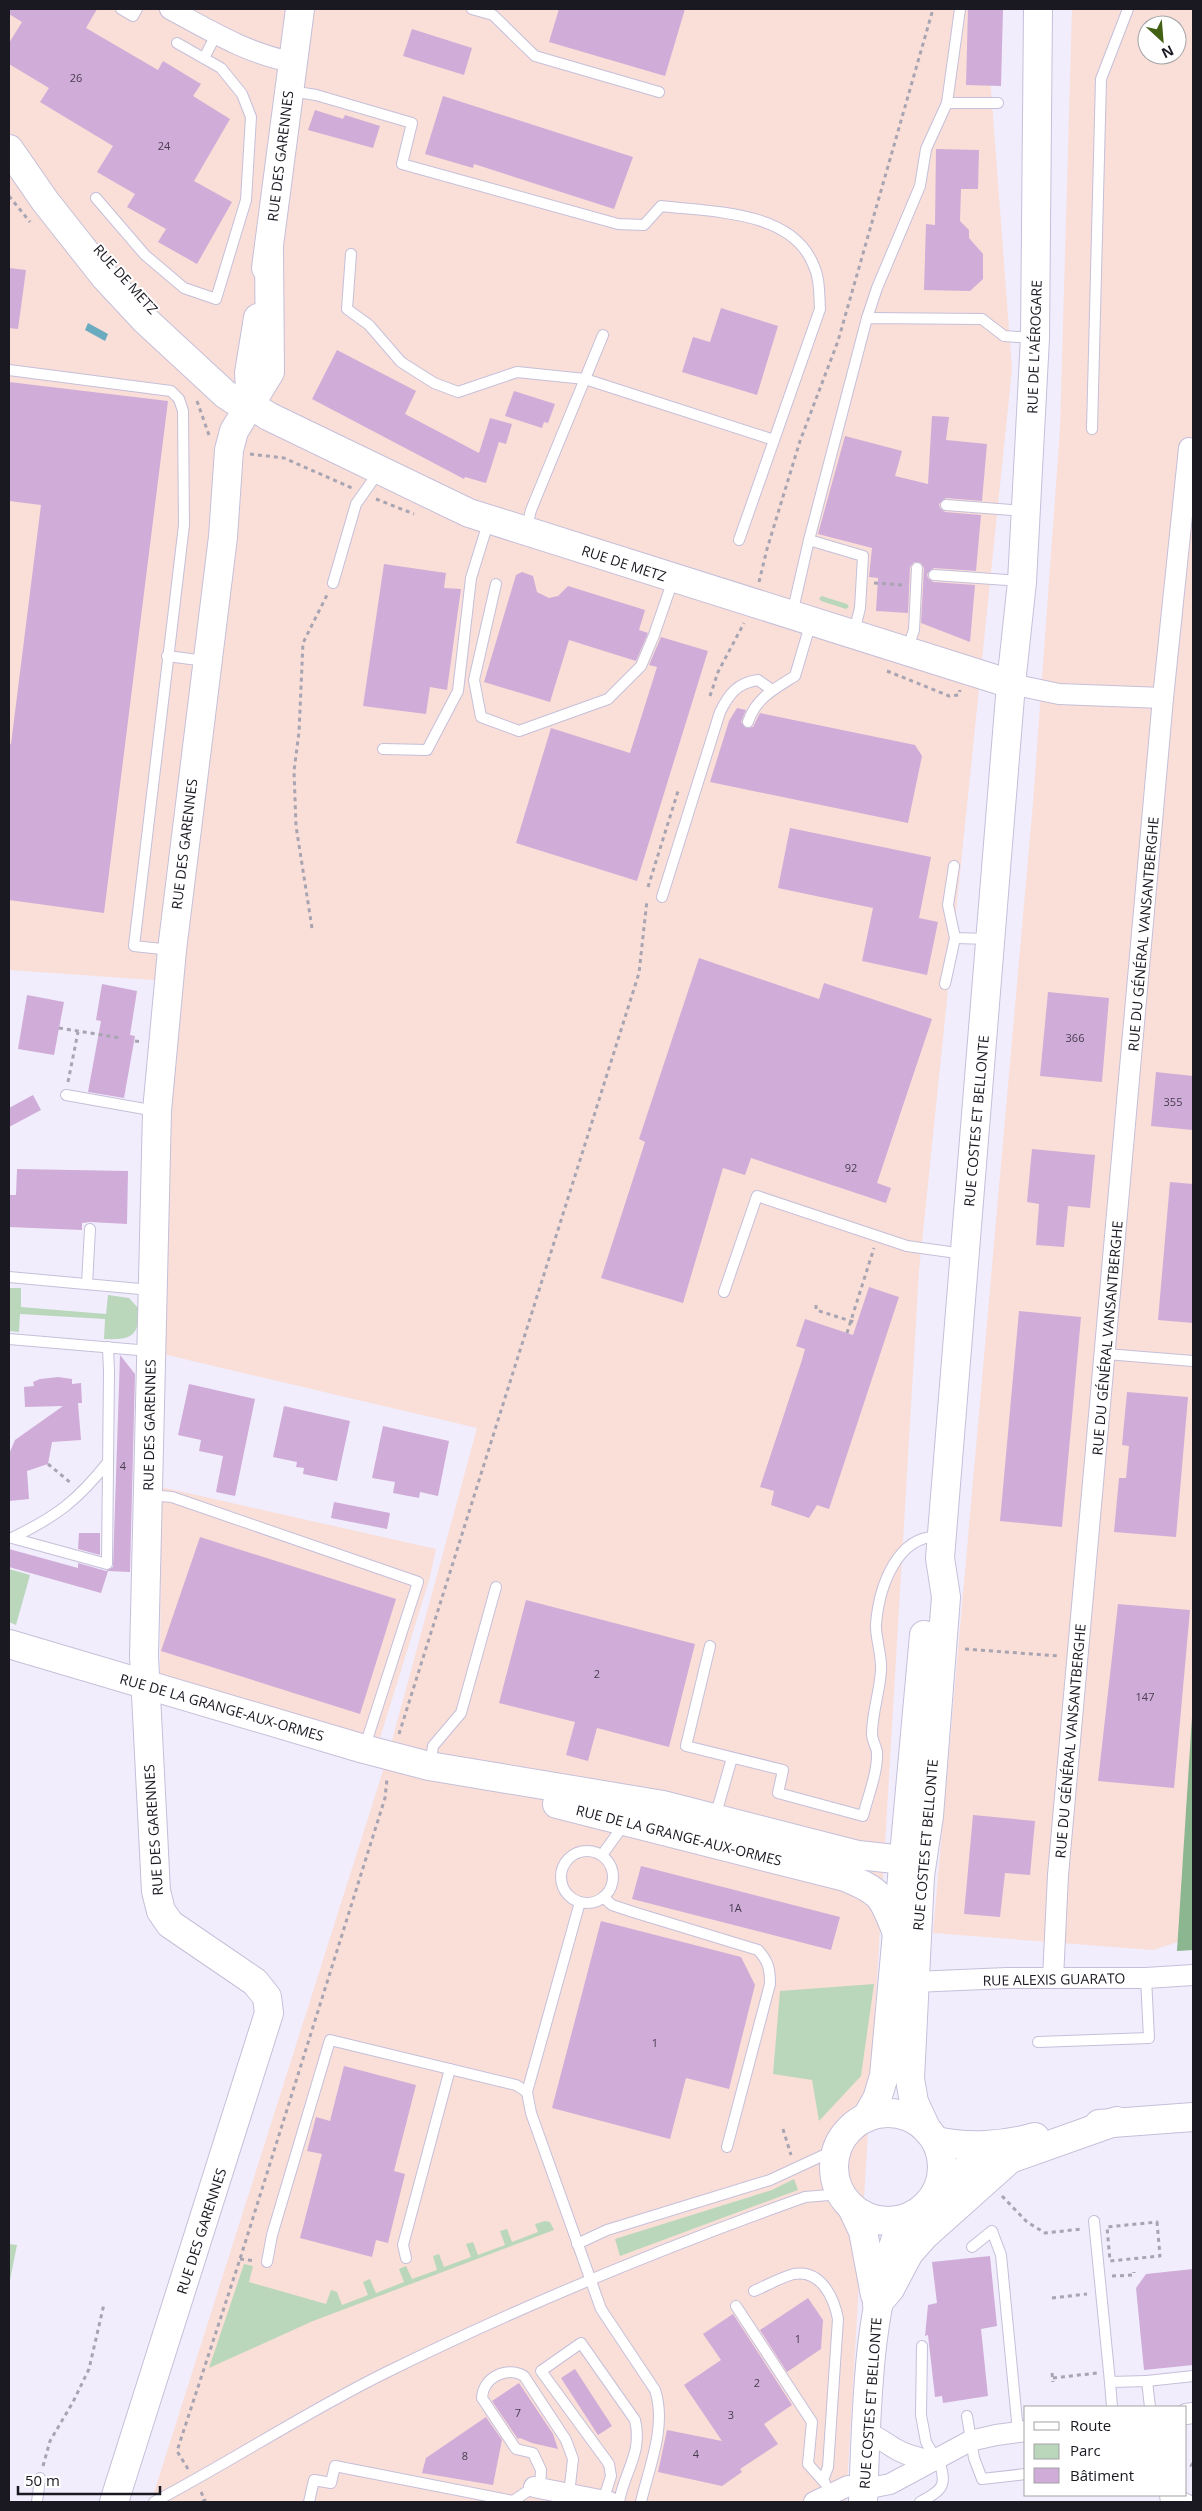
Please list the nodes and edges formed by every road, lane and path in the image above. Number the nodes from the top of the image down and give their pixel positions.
1 (121, 9) edge
2 (137, 9) edge
3 (170, 9) edge
4 (300, 9) edge
5 (472, 9) edge
6 (960, 9) edge
7 (1038, 9) edge
8 (1128, 9) edge
9 (217, 33) junction
10 (177, 43) dead end
11 (204, 58) junction
12 (292, 62) junction
13 (288, 91) junction
14 (659, 92) dead end
15 (947, 103) junction
16 (998, 103) dead end
17 (9, 144) edge
18 (9, 149) edge
19 (96, 198) dead end
20 (350, 254) dead end
21 (867, 318) junction
22 (602, 335) dead end
23 (1035, 338) junction
24 (9, 370) edge
25 (585, 379) junction
26 (251, 405) junction
27 (1092, 429) dead end
28 (774, 440) junction
29 (1192, 448) edge
30 (380, 469) junction
31 (946, 505) dead end
32 (1026, 511) junction
33 (489, 520) junction
34 (526, 532) junction
35 (739, 540) dead end
36 (809, 540) junction
37 (917, 568) dead end
38 (934, 575) dead end
39 (674, 579) junction
40 (1022, 582) junction
41 (333, 584) joint
42 (496, 584) dead end
43 (916, 586) junction
44 (874, 592) dead end
45 (802, 618) junction
46 (854, 633) junction
47 (907, 650) junction
48 (167, 656) junction
49 (206, 661) junction
50 (1011, 684) junction
51 (772, 690) junction
52 (1163, 698) junction
53 (748, 722) dead end
54 (383, 749) dead end
55 (954, 866) dead end
56 (662, 897) dead end
57 (312, 928) dead end
58 (955, 938) junction
59 (991, 940) junction
60 (172, 950) junction
61 (945, 984) dead end
62 (59, 1028) dead end
63 (78, 1032) junction
64 (121, 1038) dead end
65 (66, 1095) joint
66 (157, 1111) junction
67 (90, 1230) dead end
68 (878, 1236) junction
69 (965, 1254) junction
70 (9, 1277) edge
71 (88, 1284) junction
72 (152, 1290) junction
73 (724, 1292) dead end
74 (816, 1305) dead end
75 (851, 1321) junction
76 (857, 1323) dead end
77 (847, 1333) dead end
78 (9, 1339) edge
79 (108, 1347) junction
80 (150, 1351) junction
81 (1106, 1354) junction
82 (1193, 1361) edge
83 (108, 1462) junction
84 (48, 1464) dead end
85 (83, 1493) junction
86 (148, 1495) junction
87 (941, 1548) junction
88 (496, 1587) dead end
89 (9, 1644) edge
90 (710, 1646) dead end
91 (942, 1648) junction
92 (1077, 1658) junction
93 (146, 1684) junction
94 (364, 1749) junction
95 (391, 1756) junction
96 (732, 1758) junction
97 (432, 1767) junction
98 (634, 1812) junction
99 (712, 1830) junction
100 (602, 1856) junction
101 (912, 1868) junction
102 (603, 1898) junction
103 (580, 1902) junction
104 (897, 1933) junction
105 (1193, 1975) edge
106 (1053, 1978) junction
107 (1146, 1978) junction
108 (914, 1982) junction
109 (1038, 2042) dead end
110 (450, 2069) junction
111 (527, 2092) junction
112 (1193, 2117) edge
113 (866, 2118) junction
114 (1117, 2121) junction
115 (783, 2129) dead end
116 (932, 2136) junction
117 (1012, 2144) junction
118 (727, 2147) dead end
119 (837, 2148) junction
120 (795, 2168) junction
121 (984, 2180) junction
122 (937, 2191) junction
123 (846, 2201) junction
124 (903, 2220) junction
125 (1094, 2224) junction
126 (1107, 2227) junction
127 (578, 2244) junction
128 (972, 2247) dead end
129 (406, 2258) dead end
130 (267, 2262) dead end
131 (591, 2278) junction
132 (754, 2291) dead end
133 (1093, 2293) dead end
134 (1052, 2298) dead end
135 (104, 2304) dead end
136 (877, 2304) junction
137 (736, 2306) dead end
138 (922, 2346) dead end
139 (1100, 2373) dead end
140 (1193, 2376) edge
141 (1052, 2378) dead end
142 (1147, 2381) junction
143 (1110, 2382) junction
144 (1112, 2406) edge
145 (1150, 2406) edge
146 (966, 2416) dead end
147 (866, 2432) junction
148 (1022, 2432) edge
149 (970, 2441) junction
150 (935, 2459) junction
151 (1024, 2474) edge
152 (40, 2478) joint
153 (195, 2480) junction
154 (537, 2488) junction
155 (823, 2492) edge
156 (569, 2494) junction
157 (863, 2494) edge
158 (1180, 2496) edge
159 (37, 2502) edge
160 (114, 2502) edge
161 (154, 2502) edge
162 (202, 2502) edge
163 (309, 2502) edge
164 (611, 2502) edge
165 (641, 2502) edge
166 (920, 2502) edge
167 (1193, 2502) edge

1 - 2 lane
3 - 9 street
4 - 12 main road, RUE DES GARENNES
5 - 14 lane
6 - 15 lane
7 - 23 main road, RUE DE L'AÉROGARE
8 - 27 lane
9 - 11 lane
9 - 12 street
10 - 11 lane
11 - 19 lane
12 - 13 main road, RUE DES GARENNES
13 - 26 main road, RUE DES GARENNES
13 - 28 lane
15 - 16 lane
15 - 21 lane
17 - 26 main road, RUE DE METZ
18 - 26 main road, RUE DE METZ
20 - 25 lane
21 - 23 lane
21 - 36 lane
22 - 25 lane
23 - 32 main road, RUE DE L'AÉROGARE
24 - 48 lane
25 - 28 lane
25 - 34 lane
26 - 30 main road, RUE DE METZ
26 - 49 main road, RUE DES GARENNES
28 - 35 lane
29 - 52 street, RUE DU GÉNÉRAL VANSANTBERGHE
30 - 33 main road, RUE DE METZ
30 - 41 lane
31 - 32 lane
32 - 40 main road, RUE DE L'AÉROGARE
33 - 34 main road, RUE DE METZ
33 - 54 lane
34 - 39 main road, RUE DE METZ
36 - 45 lane
36 - 46 lane
37 - 43 lane
38 - 40 lane
39 - 42 lane
39 - 45 main road, RUE DE METZ
40 - 50 main road, RUE DE L'AÉROGARE
41 - 57 path
43 - 44 path
43 - 47 lane
45 - 46 main road, RUE DE METZ
45 - 51 lane
46 - 47 main road, RUE DE METZ
47 - 50 main road, RUE DE METZ
48 - 49 lane
48 - 60 lane
49 - 60 main road, RUE DES GARENNES
50 - 52 street
50 - 59 main road, RUE COSTES ET BELLONTE
51 - 53 lane
51 - 56 lane
52 - 81 street, RUE DU GÉNÉRAL VANSANTBERGHE
55 - 58 lane
58 - 59 lane
58 - 61 lane
59 - 69 main road, RUE COSTES ET BELLONTE
60 - 66 main road, RUE DES GARENNES
62 - 63 path
63 - 64 path
63 - 65 path
65 - 66 lane
66 - 72 main road, RUE DES GARENNES
67 - 71 lane
68 - 69 lane
68 - 73 lane
68 - 75 path
69 - 87 main road, RUE COSTES ET BELLONTE
70 - 71 lane
71 - 72 lane
72 - 80 main road, RUE DES GARENNES
74 - 75 path
75 - 76 path
75 - 77 path
78 - 79 lane, RUE DES GARENNES
79 - 80 lane, RUE DES GARENNES
79 - 83 lane
80 - 86 main road, RUE DES GARENNES
81 - 82 lane
81 - 92 street, RUE DU GÉNÉRAL VANSANTBERGHE
83 - 85 lane
83 - 85 lane
84 - 85 path
86 - 93 main road, RUE DES GARENNES
86 - 94 lane
87 - 91 main road, RUE COSTES ET BELLONTE
87 - 96 lane
87 - 101 main road, RUE COSTES ET BELLONTE
88 - 97 lane
89 - 93 main road, RUE DE LA GRANGE-AUX-ORMES
90 - 96 lane
91 - 92 path
91 - 101 main road, RUE COSTES ET BELLONTE
92 - 106 street, RUE DU GÉNÉRAL VANSANTBERGHE
93 - 94 main road, RUE DE LA GRANGE-AUX-ORMES
93 - 160 main road, RUE DES GARENNES
94 - 95 main road, RUE DE LA GRANGE-AUX-ORMES
95 - 97 main road, RUE DE LA GRANGE-AUX-ORMES
95 - 153 path
96 - 99 lane
97 - 98 main road, RUE DE LA GRANGE-AUX-ORMES
98 - 99 main road, RUE DE LA GRANGE-AUX-ORMES
98 - 100 lane
99 - 101 main road, RUE DE LA GRANGE-AUX-ORMES
99 - 104 main road, RUE DE LA GRANGE-AUX-ORMES
100 - 102 lane
100 - 103 lane
101 - 104 main road, RUE COSTES ET BELLONTE
101 - 108 main road, RUE COSTES ET BELLONTE
102 - 103 lane
102 - 118 lane
103 - 111 lane
104 - 113 main road, RUE COSTES ET BELLONTE
105 - 107 street, RUE ALEXIS GUARATO
106 - 107 street, RUE ALEXIS GUARATO
106 - 108 street, RUE ALEXIS GUARATO
107 - 109 lane
108 - 116 main road, RUE COSTES ET BELLONTE
110 - 111 lane
110 - 129 lane
110 - 130 lane
111 - 127 lane
112 - 114 main road
113 - 116 main road
113 - 119 main road
114 - 117 main road
114 - 121 main road
115 - 120 path
116 - 117 main road
116 - 122 main road
117 - 122 main road
119 - 120 lane
119 - 123 main road
120 - 127 lane
121 - 125 path
121 - 136 main road
122 - 124 main road
123 - 124 main road
123 - 131 lane
123 - 136 main road, RUE COSTES ET BELLONTE
124 - 136 main road, RUE COSTES ET BELLONTE
125 - 126 path
125 - 143 lane
126 - 126 path
127 - 131 lane
128 - 148 lane
131 - 153 lane
131 - 165 lane
132 - 155 lane
133 - 134 path
135 - 152 path
136 - 147 main road, RUE COSTES ET BELLONTE
137 - 155 lane
138 - 150 lane
139 - 141 path
140 - 142 lane
142 - 143 lane
142 - 145 lane
143 - 144 lane
146 - 149 lane
147 - 150 street
147 - 157 main road, RUE COSTES ET BELLONTE
148 - 149 street
149 - 150 street
149 - 151 lane
150 - 157 street
150 - 166 lane
152 - 159 lane
153 - 161 lane
153 - 162 path
154 - 156 street
154 - 156 lane
154 - 163 lane
155 - 157 street
156 - 164 street
158 - 167 lane
164 - 164 lane

